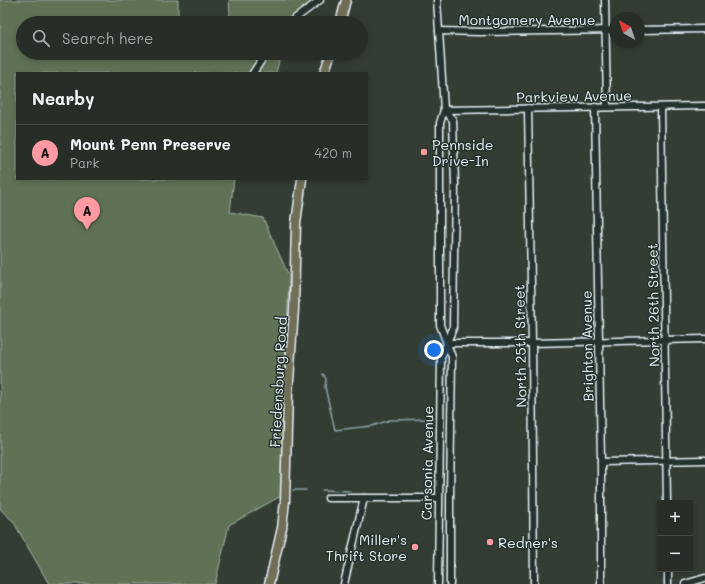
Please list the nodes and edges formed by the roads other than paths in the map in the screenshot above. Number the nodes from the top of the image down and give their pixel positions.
1 (320, 0) edge
2 (346, 0) edge
3 (437, 0) edge
4 (605, 0) edge
5 (298, 16) edge
6 (342, 16) edge
7 (705, 29) edge
8 (606, 30) junction
9 (645, 30) edge
10 (439, 31) junction
11 (261, 60) edge
12 (329, 60) edge
13 (254, 72) edge
14 (324, 72) edge
15 (662, 106) junction
16 (705, 106) edge
17 (607, 107) junction
18 (528, 108) junction
19 (595, 108) junction
20 (444, 110) junction
21 (302, 180) edge
22 (705, 339) edge
23 (665, 340) junction
24 (599, 342) junction
25 (447, 343) junction
26 (532, 343) junction
27 (705, 460) edge
28 (667, 461) junction
29 (601, 462) junction
30 (328, 498) dead end
31 (364, 498) junction
32 (438, 498) junction
33 (667, 500) edge
34 (668, 572) edge
35 (705, 578) edge
36 (269, 584) edge
37 (344, 584) edge
38 (438, 584) edge
39 (450, 584) edge
40 (534, 584) edge
41 (601, 584) edge
42 (668, 584) edge
43 (685, 584) edge

1 - 5 street
2 - 6 main road
3 - 10 street, Carsonia Avenue
4 - 8 street
7 - 9 street
8 - 10 street, Montgomery Avenue
8 - 17 street
10 - 20 street, Carsonia Avenue
11 - 13 street
12 - 14 main road
15 - 16 street, Parkview Avenue
15 - 17 street, Parkview Avenue
15 - 23 street, North 26th Street
17 - 19 street, Parkview Avenue
18 - 19 street, Parkview Avenue
18 - 20 street, Parkview Avenue
18 - 26 street, North 25th Street
19 - 24 street, Brighton Avenue
20 - 25 street, Carsonia Avenue
20 - 25 street, Carsonia Avenue
21 - 36 main road, Friedensburg Road
22 - 23 street
23 - 24 street
23 - 28 street, North 26th Street
24 - 26 street
24 - 29 street, Brighton Avenue
25 - 26 street
25 - 32 street, Carsonia Avenue
25 - 39 street, Carsonia Avenue
26 - 40 street, North 25th Street
27 - 28 street
28 - 29 street
28 - 33 street, North 26th Street
29 - 41 street, Brighton Avenue
30 - 31 street
31 - 32 street
31 - 37 street
32 - 38 street, Carsonia Avenue
34 - 42 street
35 - 43 street

